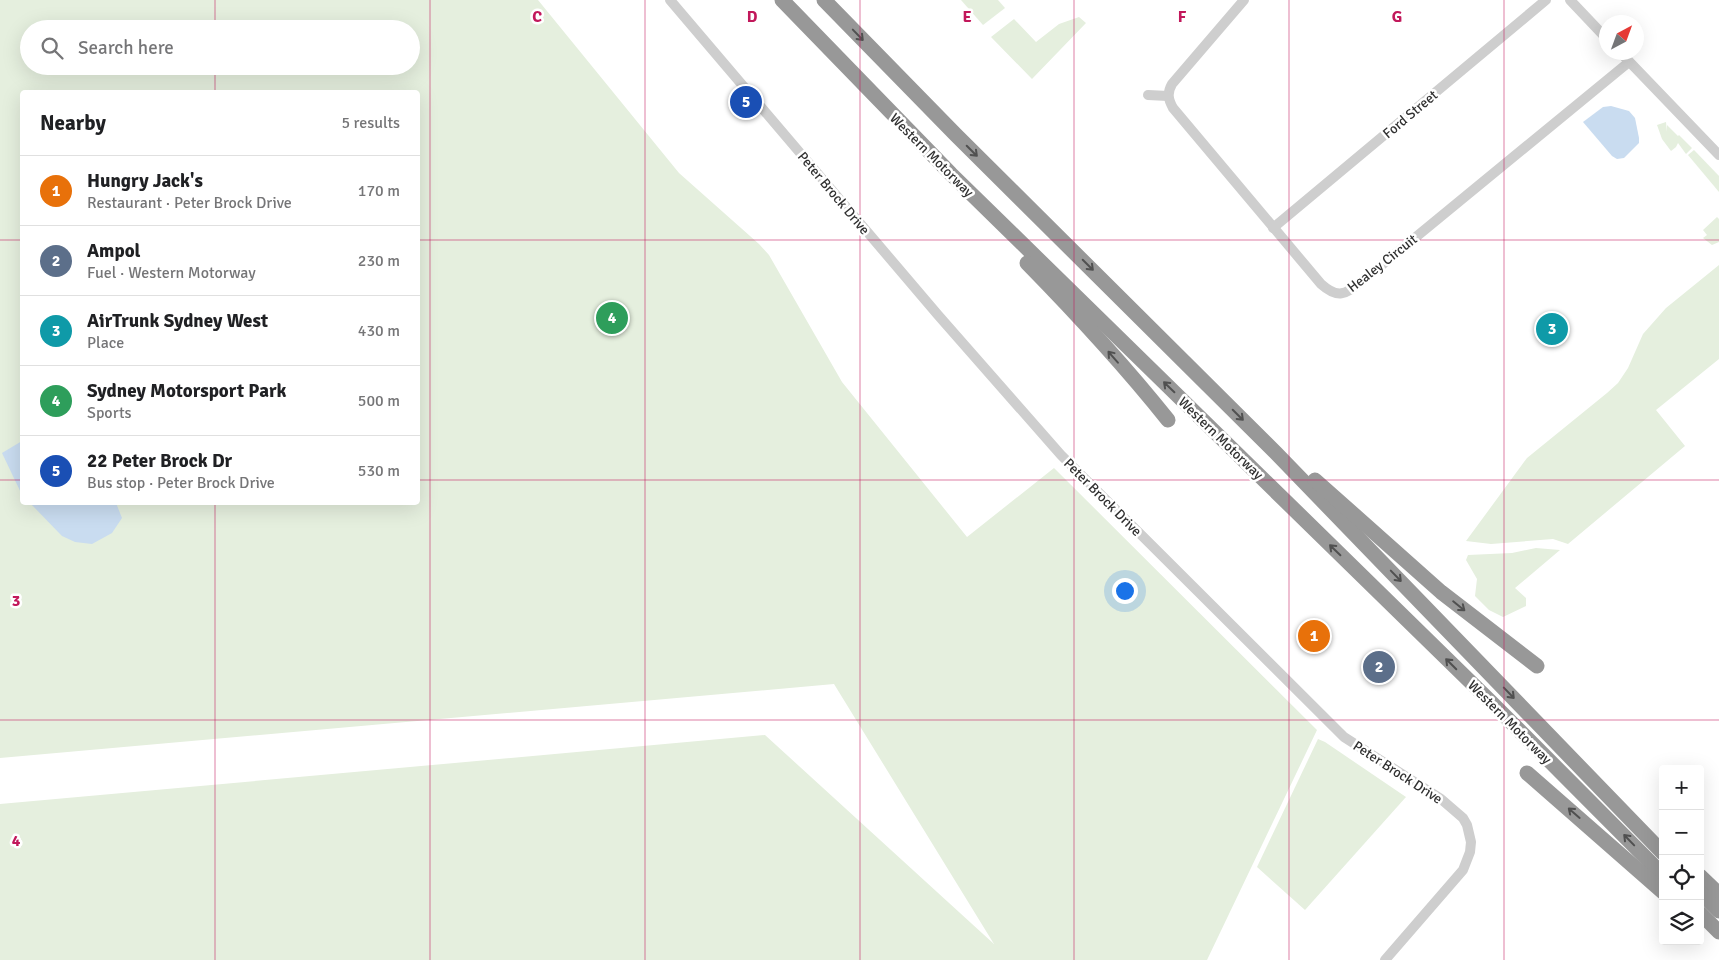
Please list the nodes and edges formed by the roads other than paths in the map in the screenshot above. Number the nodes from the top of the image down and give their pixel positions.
1 (670, 0) edge
2 (782, 0) edge
3 (824, 0) edge
4 (1244, 0) edge
5 (1546, 0) edge
6 (1570, 0) edge
7 (1599, 31) edge
8 (1629, 62) joint
9 (1148, 95) dead end
10 (1168, 96) junction
11 (1719, 155) edge
12 (951, 174) junction
13 (1273, 228) junction
14 (1168, 420) dead end
15 (1276, 453) junction
16 (1537, 666) dead end
17 (1527, 772) dead end
18 (1599, 788) junction
19 (1659, 837) edge
20 (1659, 849) edge
21 (1659, 871) edge
22 (1704, 880) edge
23 (1659, 888) edge
24 (1719, 894) edge
25 (1704, 896) edge
26 (1719, 911) edge
27 (1704, 917) edge
28 (1704, 923) edge
29 (1719, 933) edge
30 (1385, 960) edge

1 - 30 street, Peter Brock Drive
2 - 12 highway, Western Motorway
3 -> 15 highway, Western Motorway
4 - 10 street
5 - 13 street, Ford Street
6 - 7 street
8 - 11 street
8 - 13 street, Healey Circuit
9 - 10 street
10 - 13 street, Healey Circuit
14 -> 12 highway
21 -> 12 highway, Western Motorway
15 -> 16 highway
15 -> 18 highway, Western Motorway
23 -> 17 highway
18 - 19 highway
18 - 20 highway, Western Motorway
22 - 24 highway
25 - 26 highway
27 - 29 highway
28 - 29 highway

